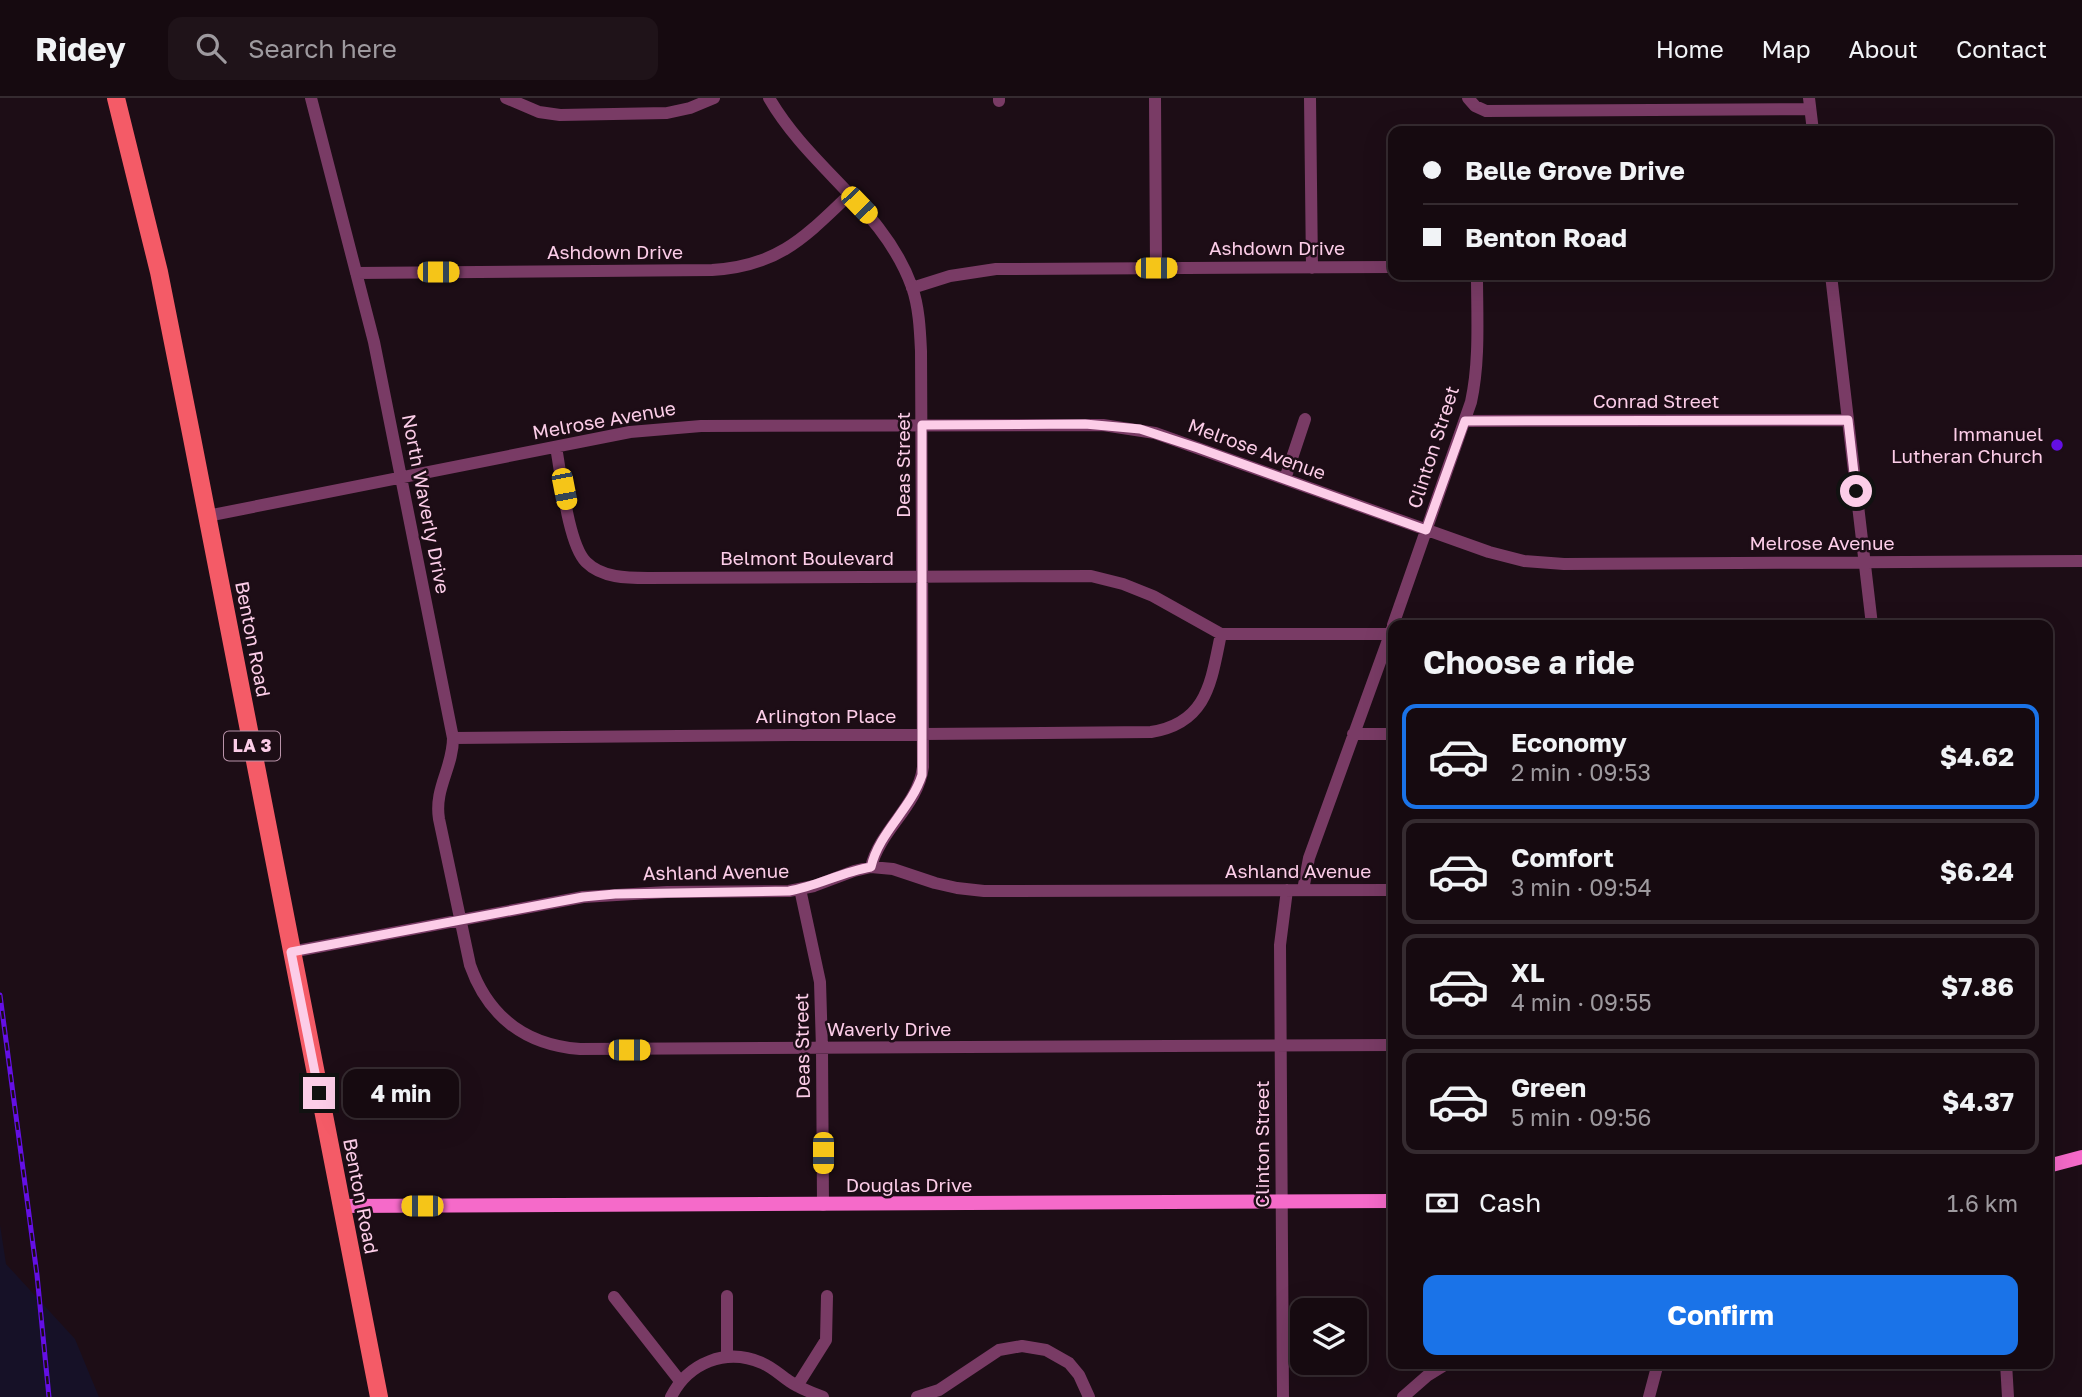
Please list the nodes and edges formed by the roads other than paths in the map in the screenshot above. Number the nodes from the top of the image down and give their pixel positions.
1 (116, 98) edge
2 (312, 98) edge
3 (506, 98) edge
4 (714, 98) edge
5 (769, 98) edge
6 (1155, 98) edge
7 (1310, 98) edge
8 (1468, 98) edge
9 (1809, 103) edge
10 (1812, 126) edge
11 (849, 195) junction
12 (1388, 267) edge
13 (1156, 268) junction
14 (1312, 268) junction
15 (356, 273) junction
16 (1477, 280) edge
17 (1832, 280) edge
18 (912, 288) junction
19 (1306, 419) dead end
20 (1848, 420) junction
21 (1465, 421) junction
22 (922, 425) junction
23 (556, 447) junction
24 (401, 478) junction
25 (1284, 479) junction
26 (207, 516) junction
27 (1426, 530) junction
28 (2082, 561) edge
29 (1864, 562) junction
30 (922, 576) junction
31 (1395, 620) edge
32 (1871, 620) edge
33 (1388, 628) edge
34 (1221, 634) junction
35 (1388, 639) edge
36 (923, 734) junction
37 (1353, 734) junction
38 (1388, 734) edge
39 (453, 738) junction
40 (871, 867) junction
41 (800, 889) junction
42 (1287, 890) junction
43 (1303, 890) junction
44 (1388, 890) edge
45 (461, 919) junction
46 (291, 952) junction
47 (1388, 1045) edge
48 (1281, 1046) junction
49 (822, 1049) junction
50 (2082, 1157) edge
51 (2053, 1165) edge
52 (1282, 1201) junction
53 (1388, 1201) edge
54 (823, 1205) junction
55 (341, 1206) junction
56 (727, 1296) dead end
57 (827, 1296) dead end
58 (614, 1297) dead end
59 (727, 1357) junction
60 (1438, 1369) edge
61 (1656, 1369) edge
62 (2006, 1369) edge
63 (680, 1381) junction
64 (797, 1385) junction
65 (379, 1397) edge
66 (671, 1397) edge
67 (824, 1397) edge
68 (917, 1397) edge
69 (1089, 1397) edge
70 (1283, 1397) edge
71 (1404, 1397) edge
72 (1649, 1397) edge
73 (2008, 1397) edge

1 - 26 main road, Benton Road / LA 3
2 - 15 street, North Waverly Drive
3 - 4 street
5 - 11 street, Deas Street
6 - 13 street
7 - 14 street
8 - 9 street
9 - 10 street
11 - 15 street, Ashdown Drive
11 - 18 street, Deas Street
12 - 14 street, Ashdown Drive
13 - 14 street, Ashdown Drive
13 - 18 street, Ashdown Drive
15 - 24 street, North Waverly Drive
16 - 21 street, Clinton Street
17 - 20 street
18 - 22 street, Deas Street
19 - 25 street
20 - 21 street, Conrad Street
20 - 29 street
21 - 27 street, Clinton Street
22 - 23 street, Melrose Avenue
22 - 25 street, Melrose Avenue
22 - 30 street, Deas Street
23 - 24 street, Melrose Avenue
23 - 30 street, Belmont Boulevard
24 - 26 street, Melrose Avenue
24 - 39 street, North Waverly Drive
25 - 27 street, Melrose Avenue
26 - 46 main road, Benton Road / LA 3
27 - 29 street, Melrose Avenue
27 - 31 street, Clinton Street
28 - 29 street, Melrose Avenue
29 - 32 street
30 - 34 street, Belmont Boulevard
30 - 36 street, Deas Street
33 - 34 street, Belmont Boulevard
34 - 36 street, Arlington Place
35 - 37 street, Clinton Street
36 - 39 street, Arlington Place
36 - 40 street, Deas Street
37 - 38 street
37 - 43 street, Clinton Street
39 - 45 street, North Waverly Drive
40 - 41 street, Ashland Avenue
40 - 42 street, Ashland Avenue
41 - 45 street, Ashland Avenue
41 - 49 street, Deas Street
42 - 43 street, Ashland Avenue
42 - 48 street, Clinton Street
43 - 44 street, Ashland Avenue
45 - 46 street, Ashland Avenue
45 - 49 street, Waverly Drive
46 - 55 main road, Benton Road / LA 3
47 - 48 street, Waverly Drive
48 - 49 street, Waverly Drive
48 - 52 street, Clinton Street
49 - 54 street, Deas Street
50 - 51 street
52 - 53 street, Douglas Drive
52 - 54 street, Douglas Drive
52 - 70 street, Clinton Street
54 - 55 street, Douglas Drive
55 - 65 main road, Benton Road / LA 3
56 - 59 street
57 - 64 street
58 - 63 street
59 - 63 street
59 - 64 street
60 - 71 street
61 - 72 street
62 - 73 street
63 - 66 street
64 - 67 street
68 - 69 street

